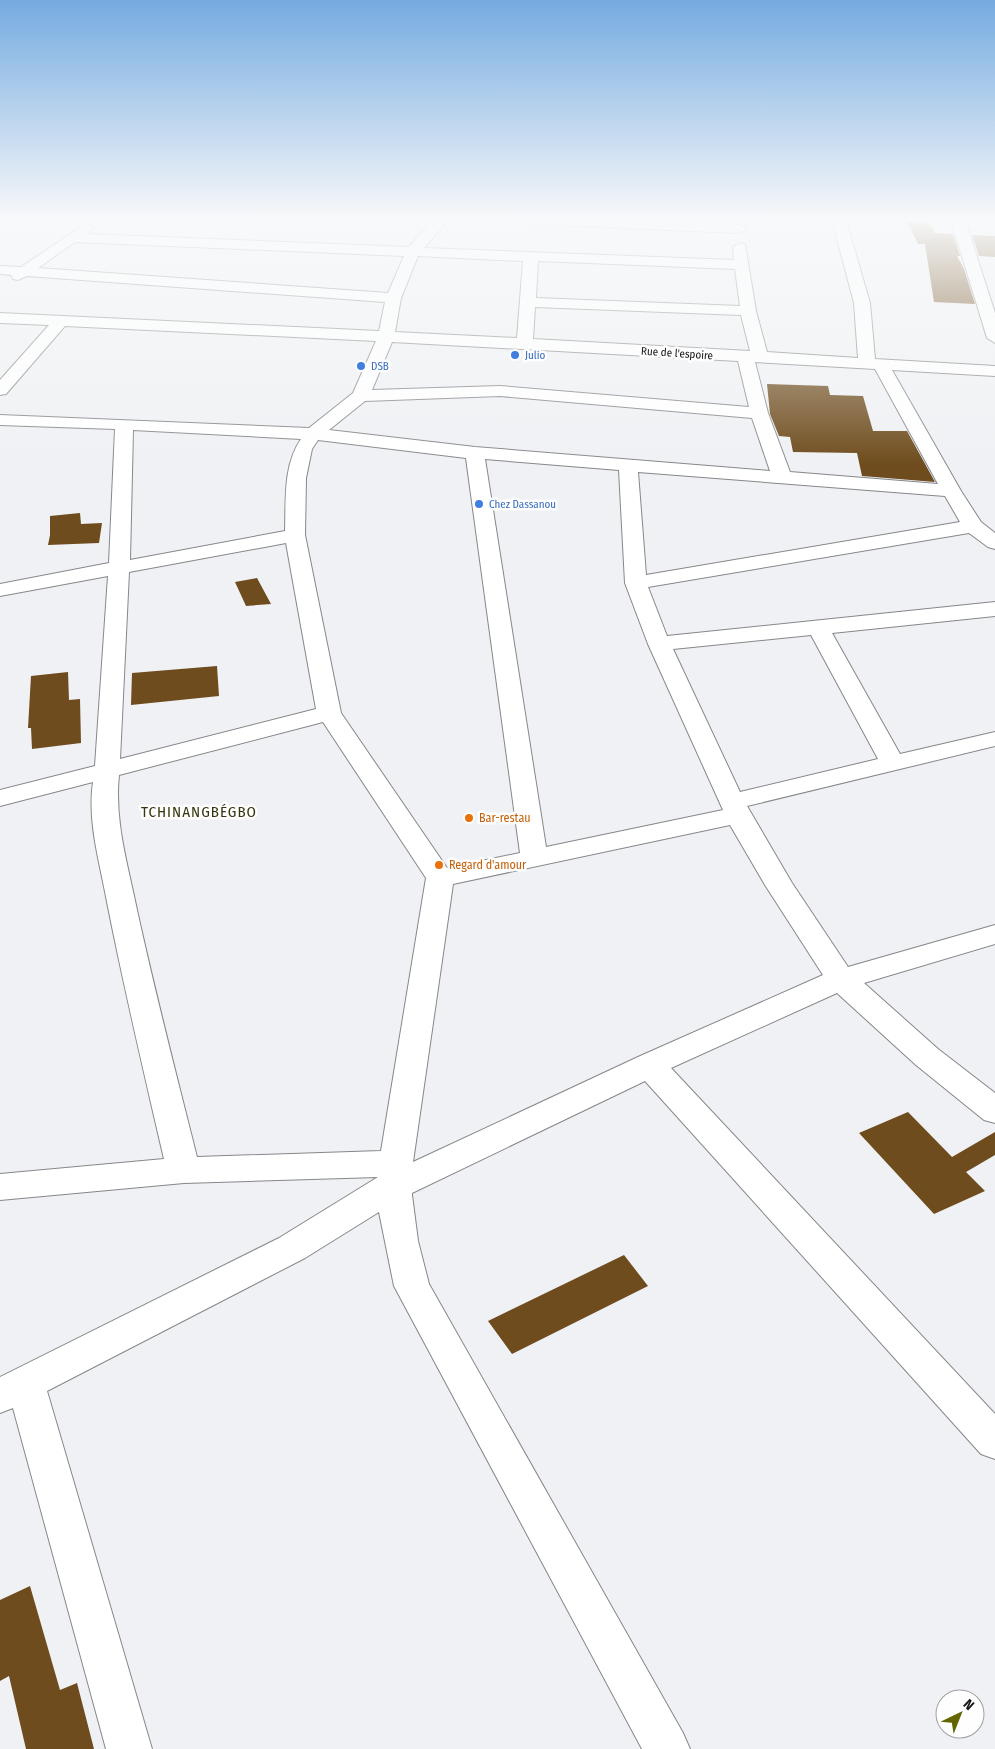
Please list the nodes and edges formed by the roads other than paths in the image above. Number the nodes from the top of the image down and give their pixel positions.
1 (392, 302) edge
2 (527, 302) joint
3 (746, 302) edge
4 (862, 302) edge
5 (984, 302) edge
6 (748, 311) junction
7 (0, 318) edge
8 (60, 322) junction
9 (386, 337) junction
10 (995, 338) edge
11 (525, 343) junction
12 (753, 358) junction
13 (874, 364) junction
14 (0, 367) edge
15 (19, 368) junction
16 (995, 371) edge
17 (0, 390) edge
18 (361, 396) junction
19 (759, 412) junction
20 (0, 420) edge
21 (124, 424) junction
22 (313, 434) junction
23 (475, 453) junction
24 (628, 466) junction
25 (782, 478) junction
26 (951, 491) junction
27 (973, 526) junction
28 (294, 535) junction
29 (995, 543) edge
30 (119, 566) junction
31 (636, 583) junction
32 (0, 590) edge
33 (995, 610) edge
34 (818, 628) junction
35 (659, 644) junction
36 (329, 713) junction
37 (995, 739) edge
38 (892, 763) junction
39 (107, 769) junction
40 (0, 798) edge
41 (734, 808) junction
42 (534, 856) junction
43 (440, 878) junction
44 (995, 934) edge
45 (841, 979) junction
46 (649, 1064) junction
47 (995, 1111) edge
48 (184, 1170) junction
49 (395, 1175) junction
50 (0, 1187) edge
51 (13, 1390) edge
52 (995, 1441) edge
53 (129, 1749) edge
54 (667, 1749) edge

1 - 9 street
2 - 6 street
2 - 11 street
3 - 6 street
4 - 13 street
5 - 10 street
6 - 12 street
7 - 8 street, Rue de l'espoire
8 - 9 street, Rue de l'espoire
8 - 15 street
9 - 11 street, Rue de l'espoire
9 - 18 street
11 - 12 street, Rue de l'espoire
12 - 13 street, Rue de l'espoire
12 - 19 street
13 - 16 street, Rue de l'espoire
13 - 26 street
14 - 15 street
15 - 17 street
18 - 19 street
18 - 22 street
19 - 25 street
20 - 21 street
21 - 22 street
21 - 30 street
22 - 23 street
22 - 28 street
23 - 24 street
23 - 42 street
24 - 25 street
24 - 31 street
25 - 26 street
26 - 27 street
27 - 29 street
27 - 31 street
28 - 30 street
28 - 36 street
30 - 32 street
30 - 39 street
31 - 35 street
33 - 34 street
34 - 35 street
34 - 38 street
35 - 41 street
36 - 39 street
36 - 43 street
37 - 38 street
38 - 41 street
39 - 40 street
39 - 48 street
41 - 42 street
41 - 45 street
42 - 43 street
43 - 49 street
44 - 45 street
45 - 46 street
45 - 47 street
46 - 49 street
46 - 52 street
48 - 49 street
48 - 50 street
49 - 51 street
49 - 54 street
51 - 53 street

